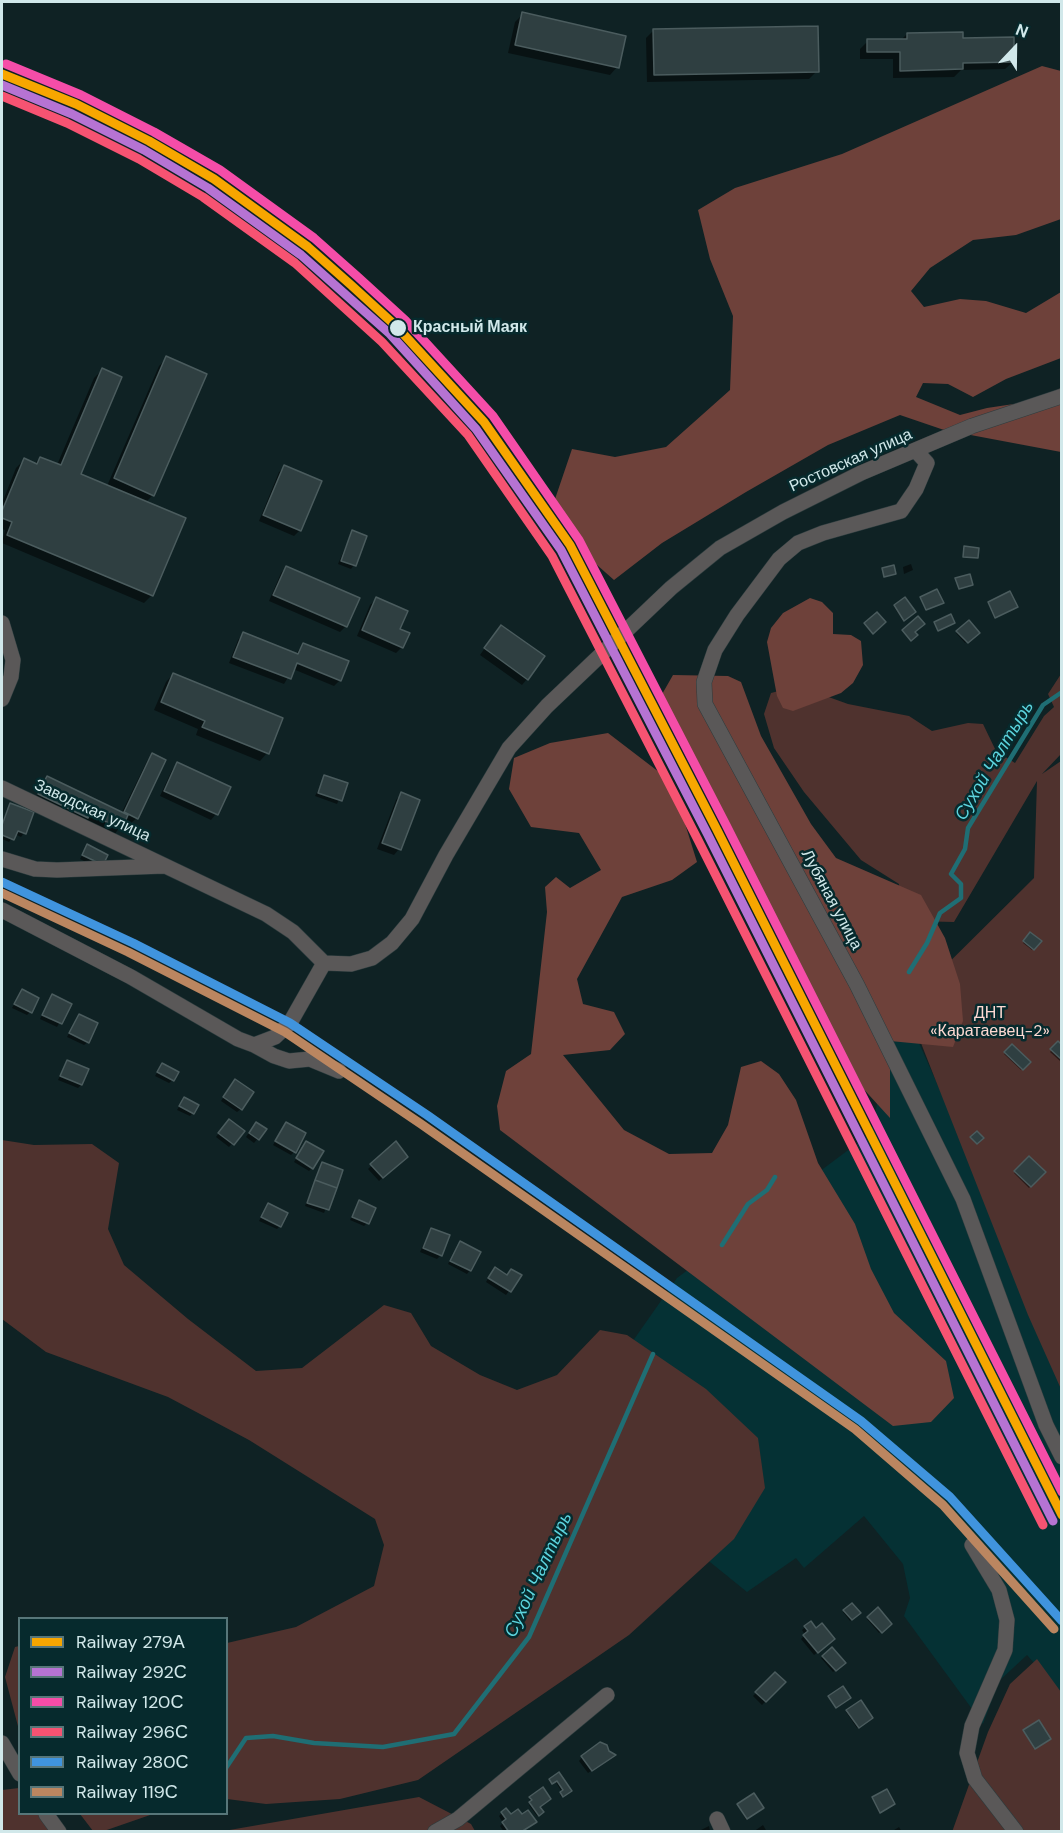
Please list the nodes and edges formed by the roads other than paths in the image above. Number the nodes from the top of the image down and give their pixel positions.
1 (1062, 396) edge
2 (916, 452) junction
3 (2, 623) edge
4 (2, 699) edge
5 (2, 788) edge
6 (2, 859) edge
7 (167, 866) junction
8 (2, 910) edge
9 (324, 963) junction
10 (254, 1045) junction
11 (339, 1071) dead end
12 (1062, 1457) edge
13 (972, 1545) dead end
14 (607, 1695) dead end
15 (2, 1743) edge
16 (17, 1768) edge
17 (46, 1815) edge
18 (54, 1830) edge
19 (435, 1832) edge
20 (1016, 1832) edge

1 - 2 street, Ростовская улица
2 - 9 street, Ростовская улица
2 - 12 street, Лубяная улица
3 - 4 street
5 - 7 street, Заводская улица
6 - 7 street, Заводская улица
7 - 9 street, Заводская улица
8 - 10 street
9 - 10 street
10 - 11 street
13 - 20 street
14 - 19 street
15 - 16 street
17 - 18 street

